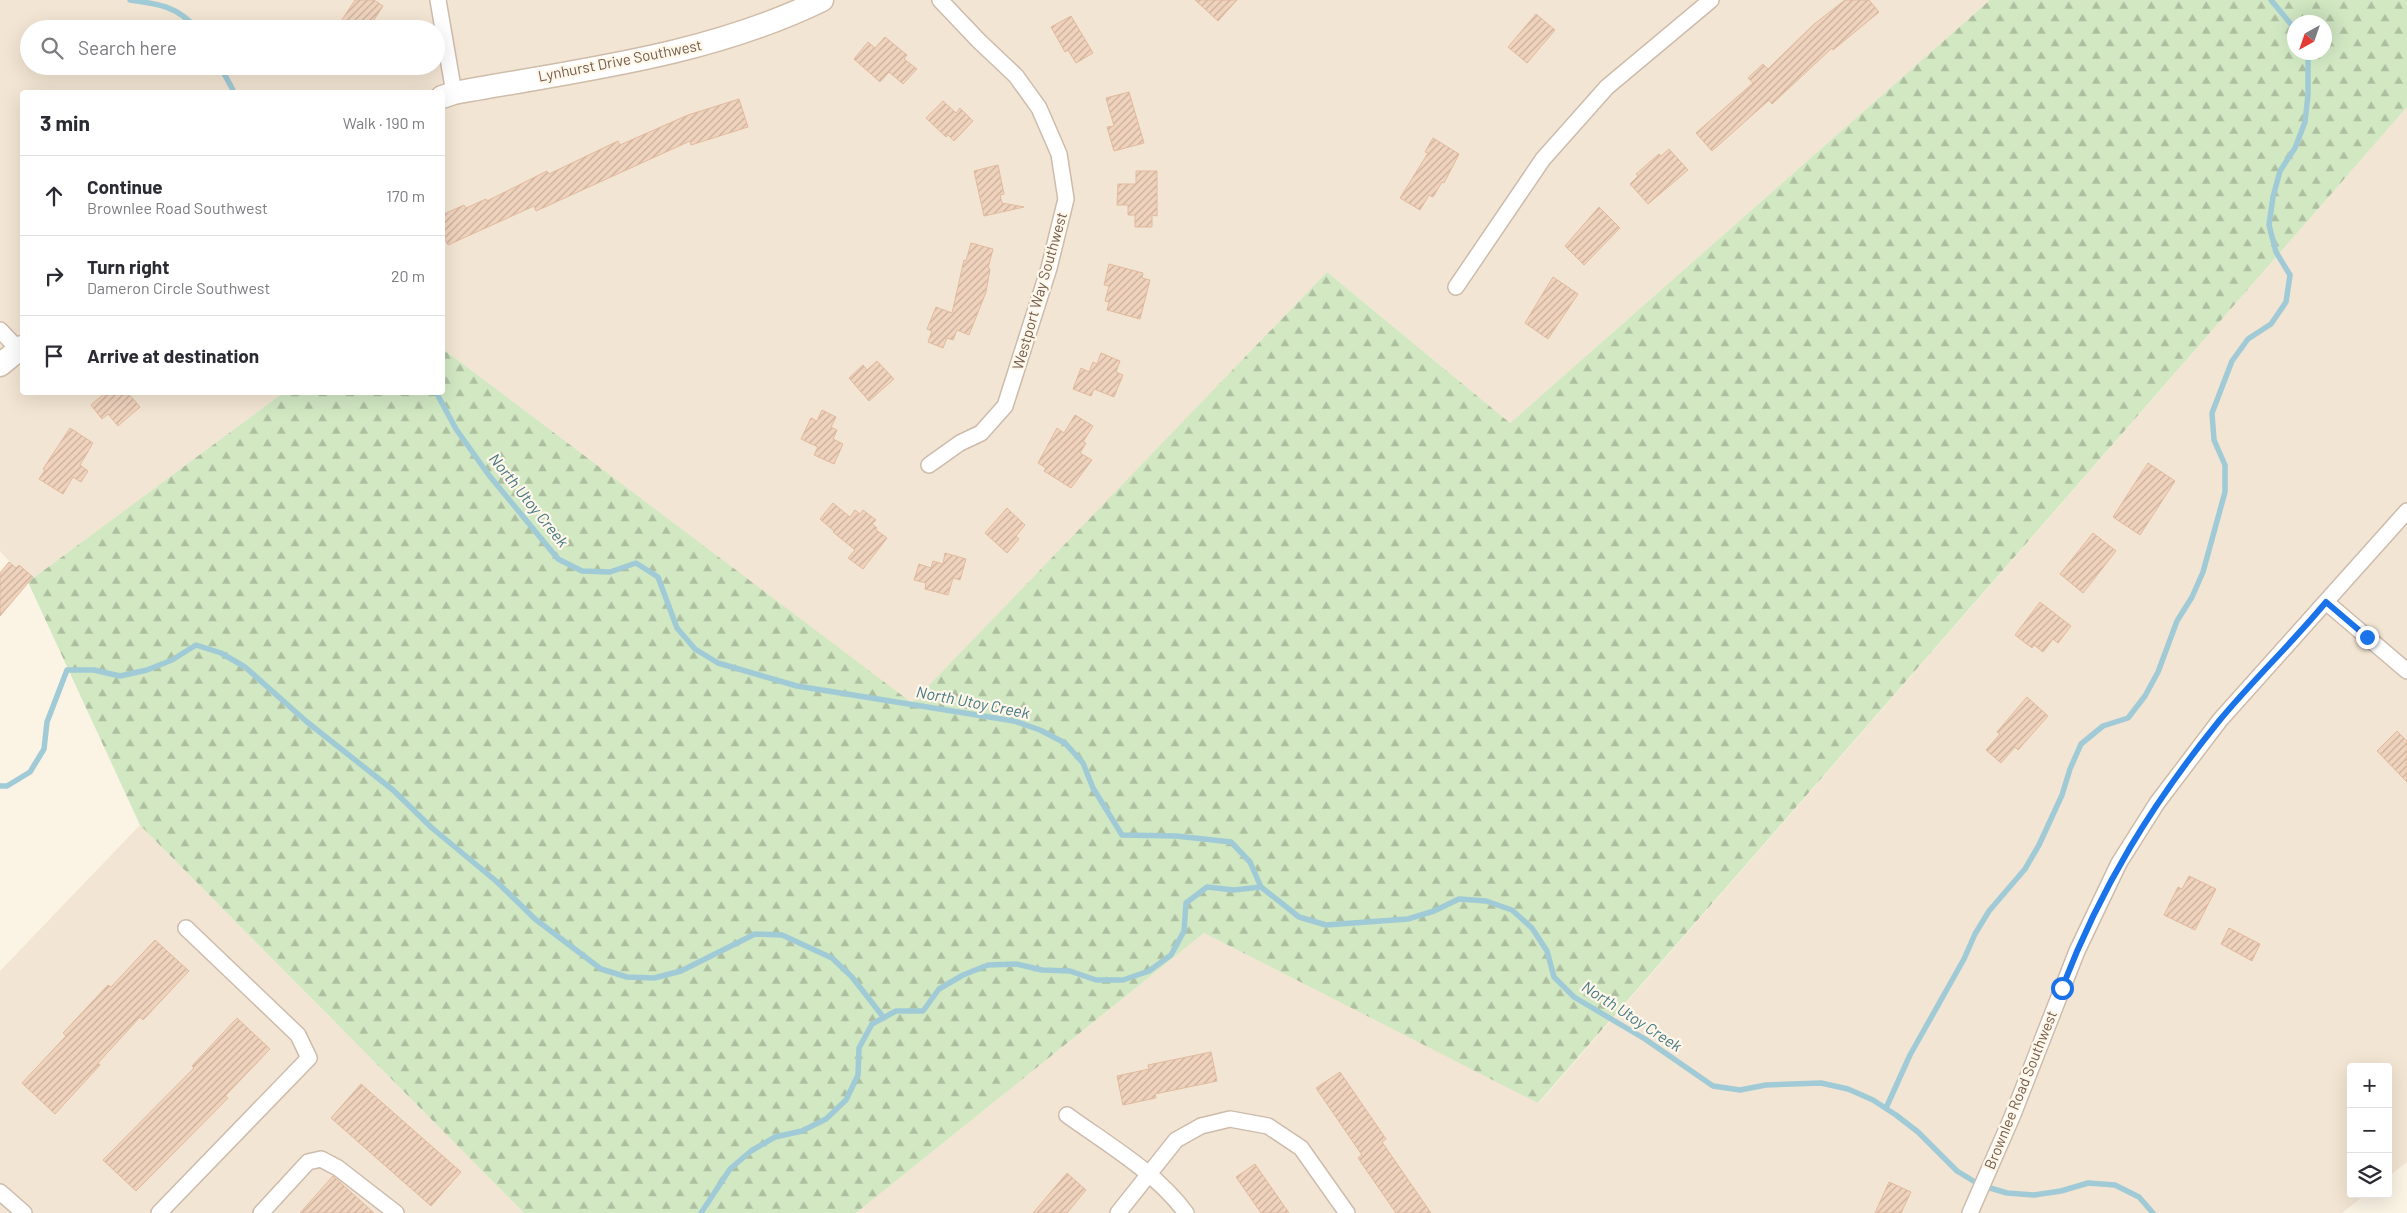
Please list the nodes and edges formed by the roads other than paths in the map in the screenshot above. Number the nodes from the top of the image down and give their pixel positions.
1 (438, 0) edge
2 (822, 0) edge
3 (940, 0) edge
4 (1711, 0) edge
5 (440, 20) edge
6 (445, 66) edge
7 (448, 95) edge
8 (1456, 288) dead end
9 (0, 330) edge
10 (20, 347) edge
11 (20, 349) edge
12 (0, 365) edge
13 (929, 466) dead end
14 (2407, 511) edge
15 (2326, 602) junction
16 (2407, 671) edge
17 (186, 928) dead end
18 (1067, 1115) dead end
19 (1149, 1174) junction
20 (0, 1192) edge
21 (24, 1213) edge
22 (159, 1213) edge
23 (261, 1213) edge
24 (394, 1213) edge
25 (1118, 1213) edge
26 (1186, 1213) edge
27 (1347, 1213) edge
28 (1970, 1213) edge

1 - 5 street
2 - 7 street, Lynhurst Drive Southwest
3 - 13 street, Westport Way Southwest
4 - 8 street
6 - 7 street
9 - 10 street
11 - 12 street
14 - 15 street, Brownlee Road Southwest
15 - 16 street
15 - 28 street, Brownlee Road Southwest
17 - 22 street
18 - 19 street
19 - 25 street
19 - 26 street
19 - 27 street
20 - 21 street
23 - 24 street

